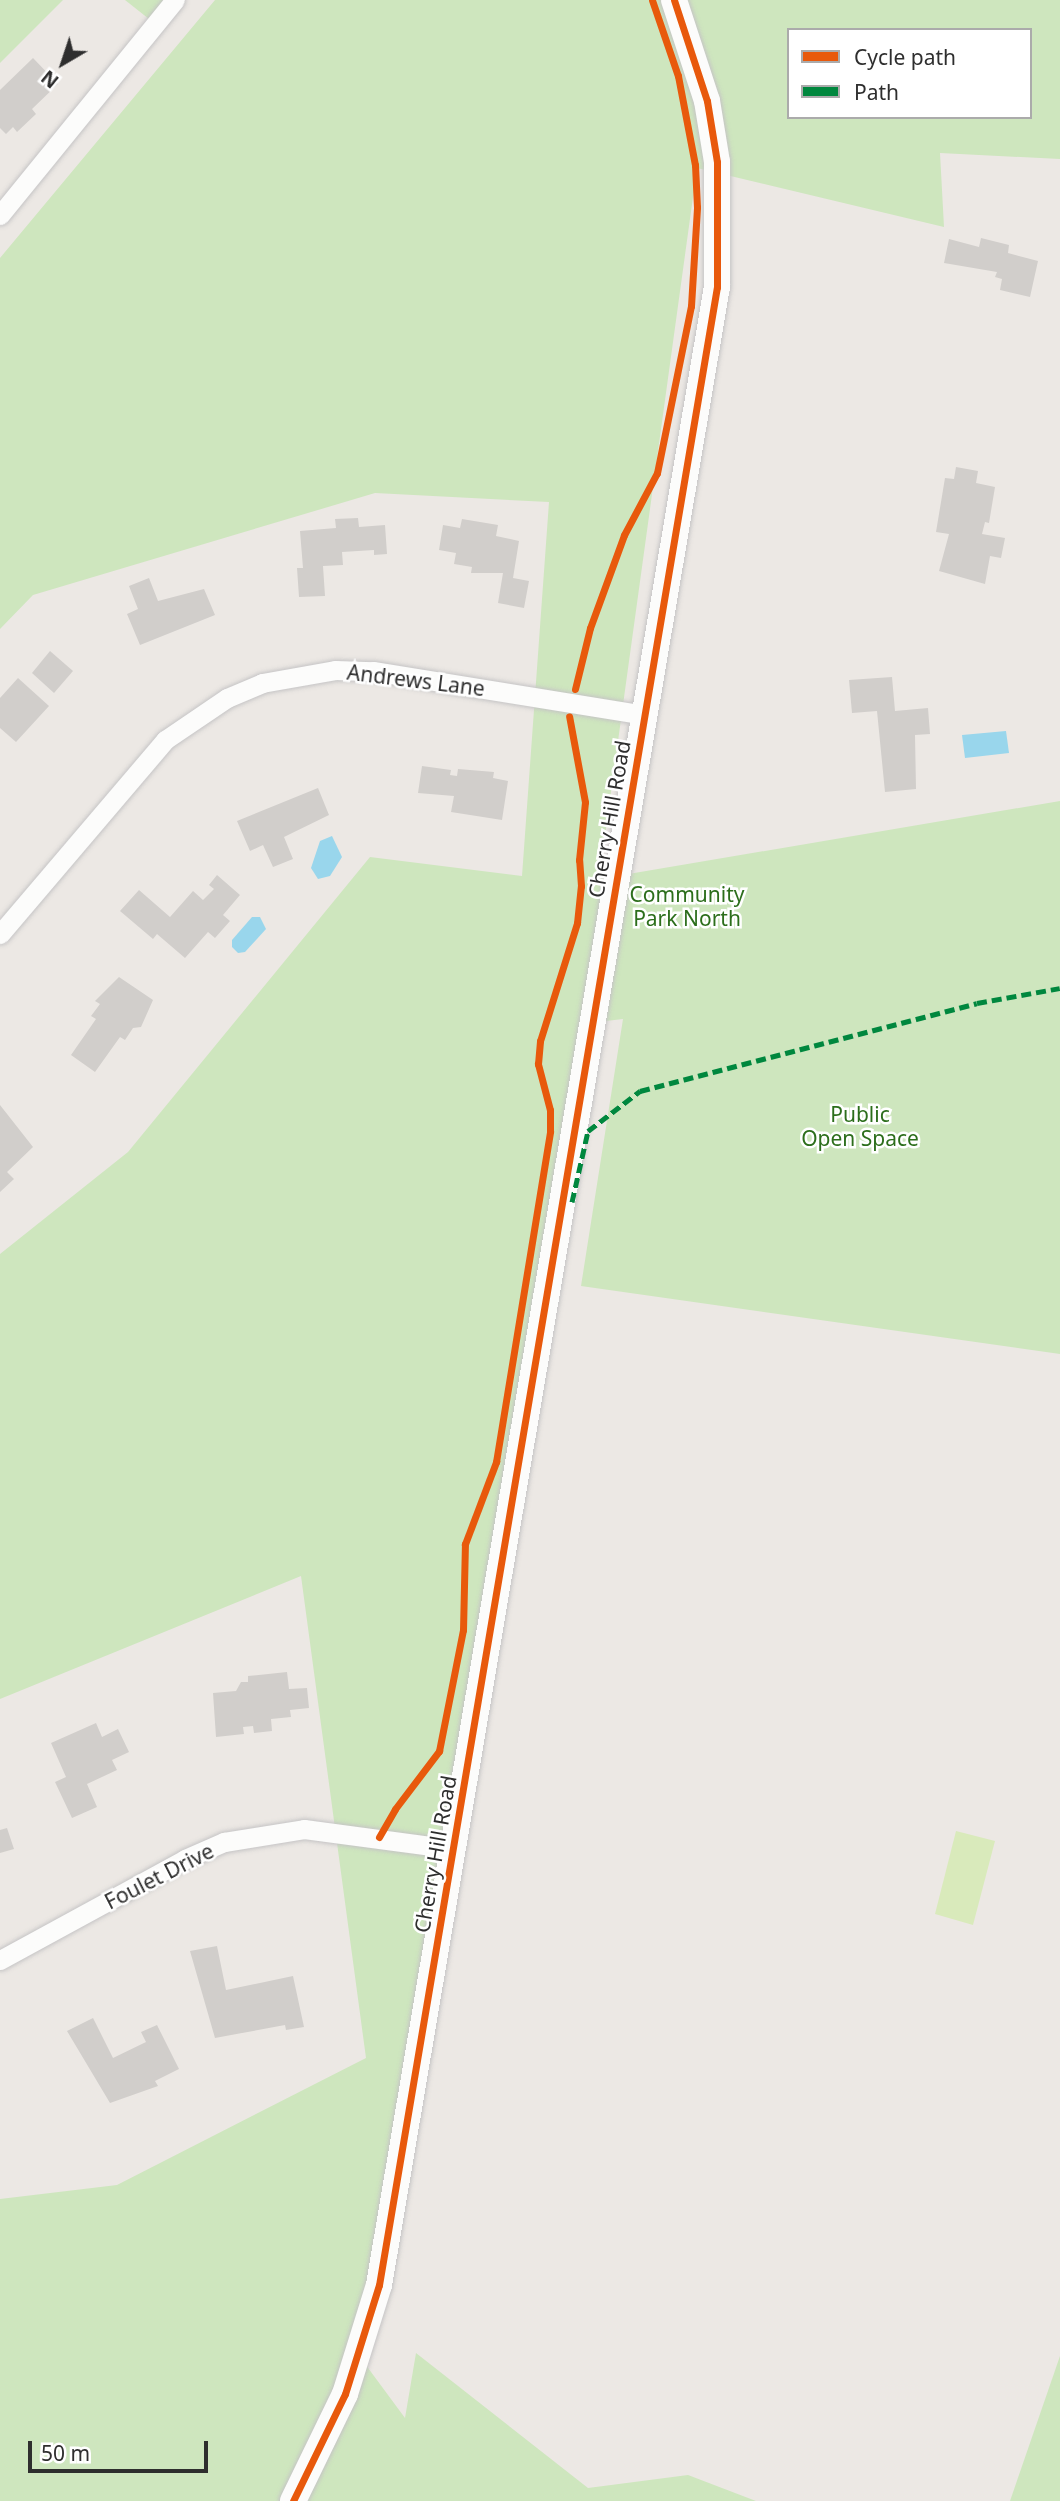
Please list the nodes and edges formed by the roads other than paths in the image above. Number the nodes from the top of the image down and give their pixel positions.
1 (174, 0) edge
2 (674, 0) edge
3 (0, 215) edge
4 (644, 715) junction
5 (0, 934) edge
6 (453, 1850) junction
7 (0, 1960) edge
8 (293, 2501) edge

1 - 3 street
2 - 4 street, Cherry Hill Road
4 - 5 street, Andrews Lane
4 - 6 street, Cherry Hill Road
6 - 7 street, Foulet Drive
6 - 8 street, Cherry Hill Road

